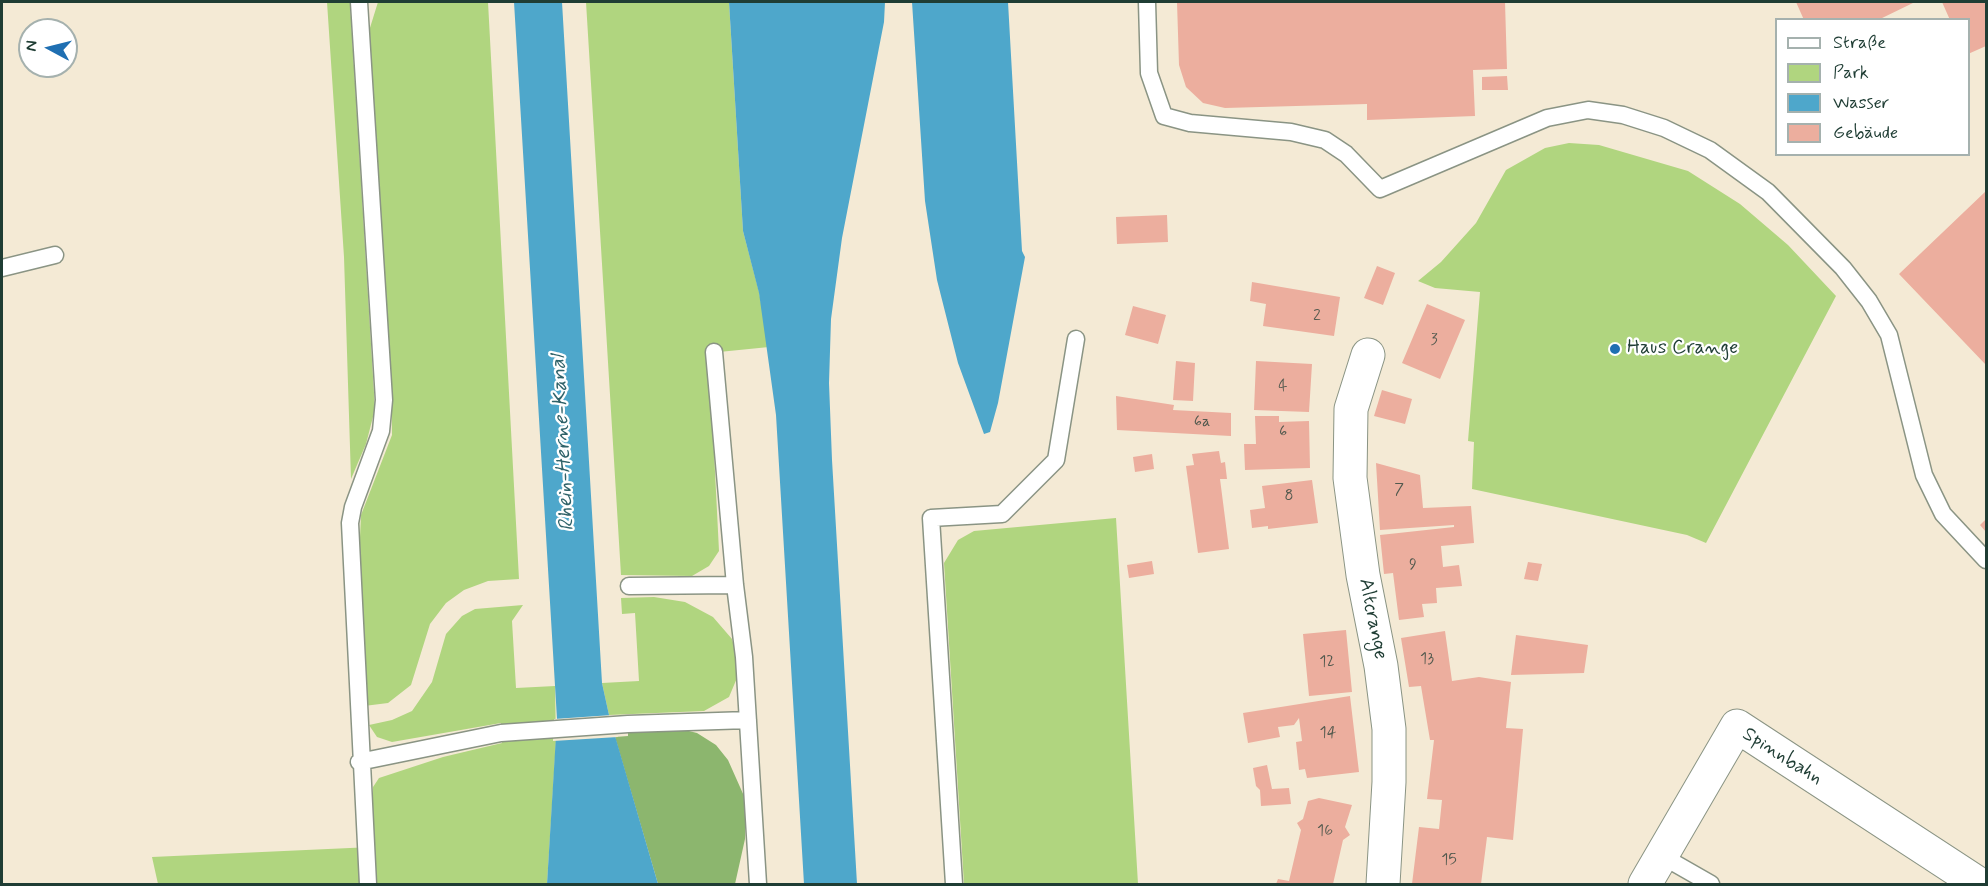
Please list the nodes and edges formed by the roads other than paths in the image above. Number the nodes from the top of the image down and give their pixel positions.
1 (359, 2) edge
2 (1147, 2) edge
3 (55, 255) dead end
4 (2, 268) edge
5 (1076, 339) dead end
6 (714, 352) dead end
7 (1368, 355) dead end
8 (1986, 560) edge
9 (735, 585) junction
10 (630, 586) dead end
11 (748, 720) junction
12 (360, 762) junction
13 (1662, 856) junction
14 (757, 866) junction
15 (1968, 881) edge
16 (368, 885) edge
17 (748, 885) edge
18 (758, 885) edge
19 (954, 885) edge
20 (1383, 885) edge
21 (1645, 885) edge
22 (1711, 885) edge

1 - 12 lane
2 - 8 lane
3 - 4 lane
5 - 19 lane
6 - 9 lane
7 - 20 street, Altcrange
9 - 10 lane
9 - 11 lane
11 - 12 lane
11 - 14 lane
12 - 16 lane
13 - 15 street, Spinnbahn
13 - 21 street, Spinnbahn
13 - 22 lane
14 - 17 lane
14 - 18 lane

